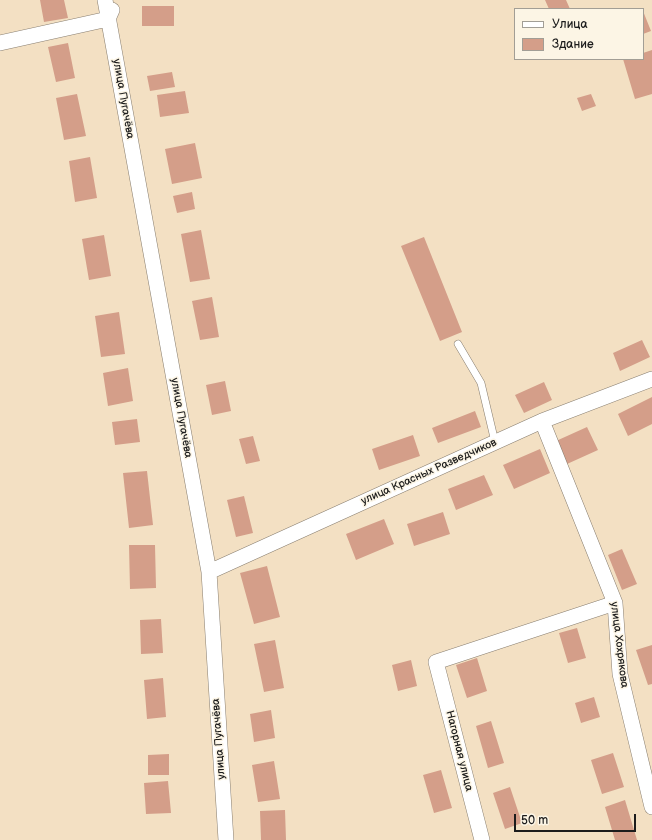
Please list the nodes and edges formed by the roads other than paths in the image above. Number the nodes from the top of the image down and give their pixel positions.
1 (105, 0) edge
2 (116, 0) edge
3 (108, 19) junction
4 (0, 43) edge
5 (458, 344) dead end
6 (652, 380) edge
7 (542, 421) junction
8 (495, 442) junction
9 (208, 572) junction
10 (615, 603) junction
11 (652, 807) edge
12 (226, 840) edge
13 (482, 840) edge

1 - 3 street, улица Пугачёва
2 - 3 street
3 - 4 street
3 - 9 street, улица Пугачёва
5 - 8 lane
6 - 7 street, улица Красных Разведчиков
7 - 8 street, улица Красных Разведчиков
7 - 10 street, улица Хохрякова
8 - 9 street, улица Красных Разведчиков
9 - 12 street, улица Пугачёва
10 - 11 street, улица Хохрякова
10 - 13 street, Нагорная улица

